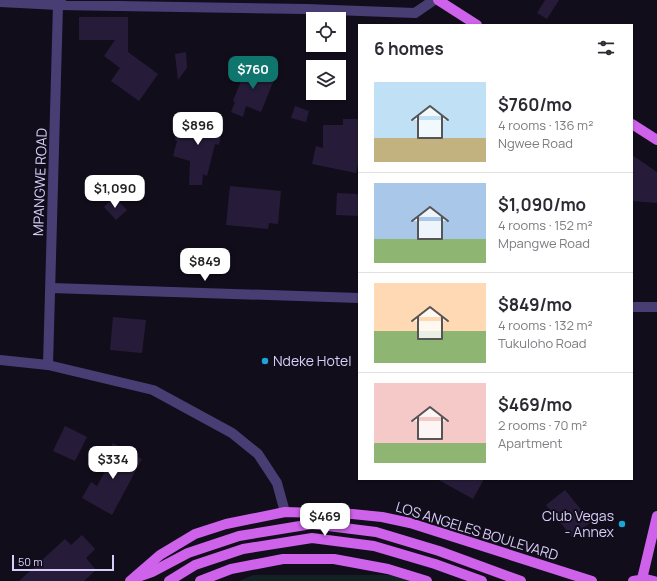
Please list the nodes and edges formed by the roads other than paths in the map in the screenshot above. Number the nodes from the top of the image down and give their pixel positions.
1 (434, 0) edge
2 (438, 0) edge
3 (0, 2) edge
4 (60, 3) edge
5 (322, 5) edge
6 (475, 24) edge
7 (633, 125) edge
8 (657, 140) edge
9 (51, 288) junction
10 (358, 298) edge
11 (633, 307) edge
12 (657, 308) edge
13 (0, 360) edge
14 (48, 365) junction
15 (285, 512) junction
16 (657, 516) edge
17 (636, 580) edge
18 (130, 581) edge
19 (169, 581) edge
20 (200, 581) edge
21 (427, 581) edge
22 (482, 581) edge
23 (521, 581) edge
24 (592, 581) edge
25 (654, 581) edge

1 - 5 street
2 - 6 main road
3 - 4 street
4 - 5 street
4 - 9 street, MPANGWE ROAD
7 - 8 main road
9 - 10 street
9 - 14 street, MPANGWE ROAD
11 - 12 street
13 - 14 street
14 - 15 street
15 - 18 main road, LOS ANGELES BOULEVARD
15 - 24 main road, LOS ANGELES BOULEVARD
16 - 17 main road
17 - 25 main road
18 - 23 main road, LOS ANGELES BOULEVARD
19 - 22 main road
20 - 21 main road

